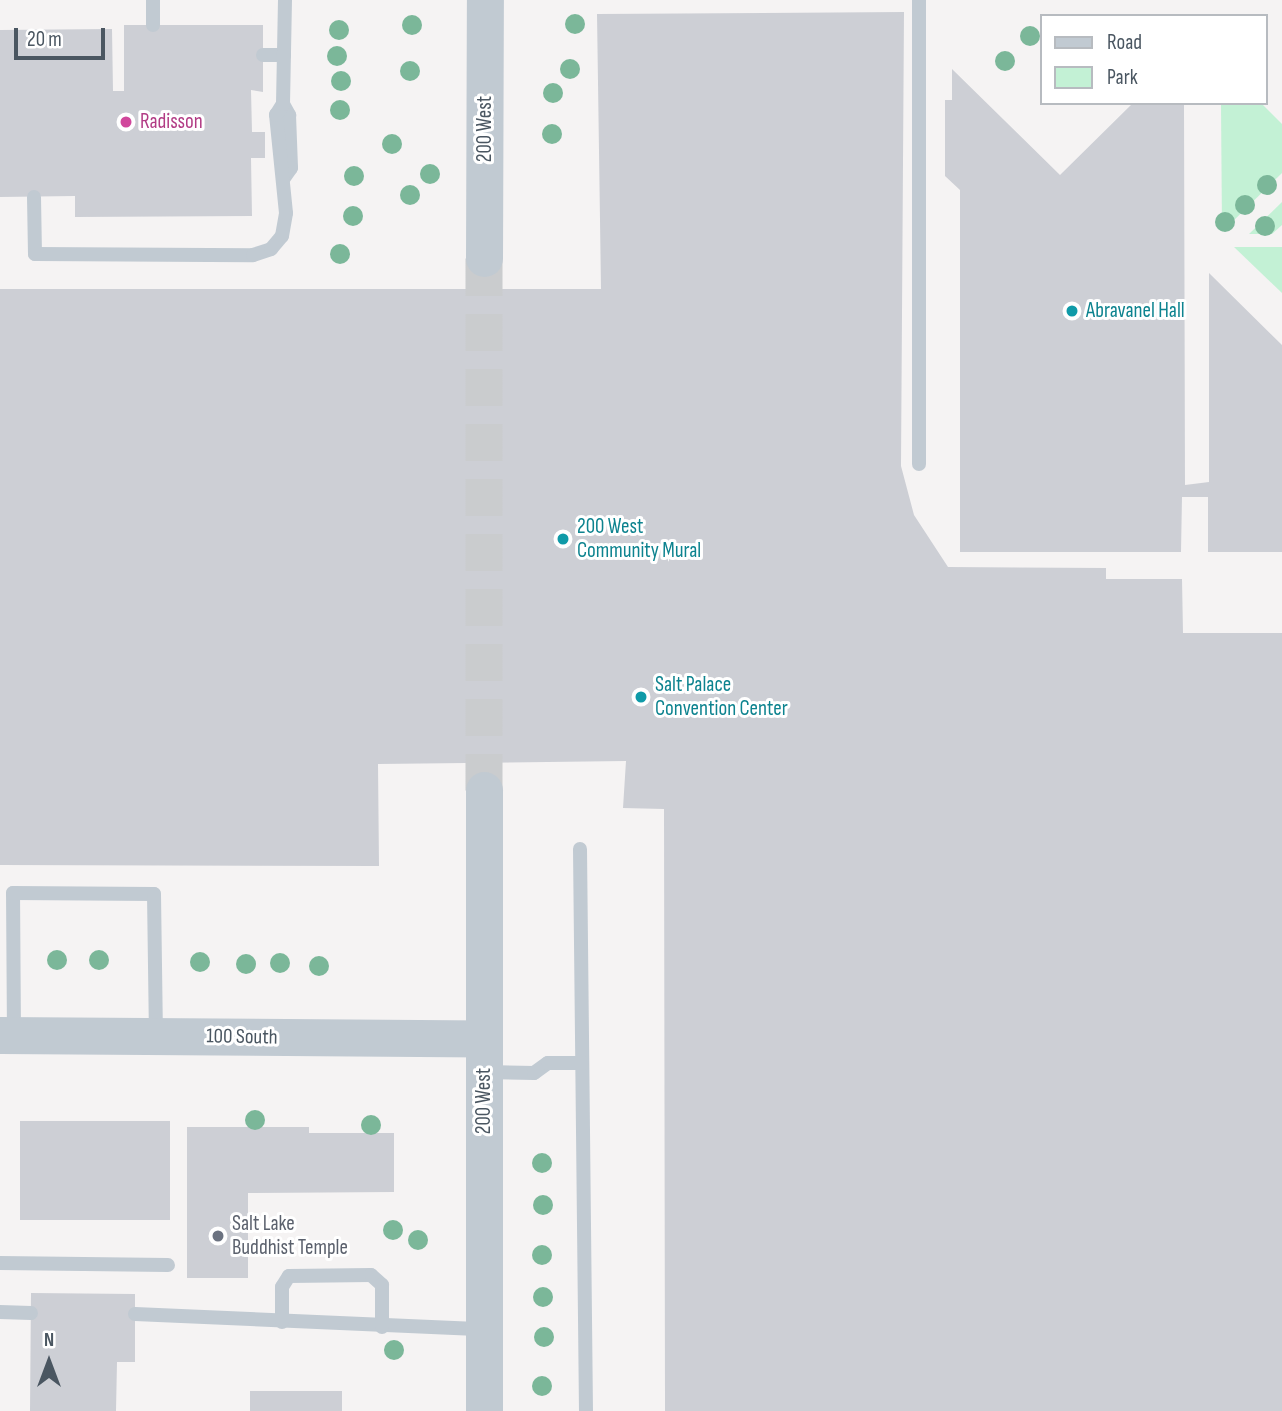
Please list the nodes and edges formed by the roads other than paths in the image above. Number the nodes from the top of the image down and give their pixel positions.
1 (153, 0) edge
2 (285, 0) edge
3 (485, 0) edge
4 (919, 0) edge
5 (153, 25) dead end
6 (263, 55) dead end
7 (284, 55) junction
8 (34, 197) dead end
9 (484, 258) tunnel mouth
10 (919, 464) dead end
11 (484, 790) tunnel mouth
12 (580, 849) dead end
13 (7, 1035) edge
14 (156, 1036) junction
15 (484, 1055) junction
16 (582, 1063) junction
17 (0, 1263) edge
18 (169, 1265) dead end
19 (0, 1312) edge
20 (31, 1313) dead end
21 (135, 1314) dead end
22 (282, 1322) junction
23 (382, 1327) junction
24 (484, 1329) junction
25 (484, 1411) edge
26 (586, 1411) edge

1 - 5 lane
2 - 7 lane
3 - 9 street, 200 West
4 - 10 lane
6 - 7 lane
7 - 8 lane
11 - 15 street, 200 West
12 - 16 lane
13 - 14 street, 100 South
13 - 14 lane
14 - 15 street, 100 South
15 - 16 lane
15 - 24 street, 200 West
16 - 26 lane
17 - 18 lane
19 - 20 lane
21 - 22 lane
22 - 23 lane
22 - 23 lane
23 - 24 lane
24 - 25 street, 200 West

